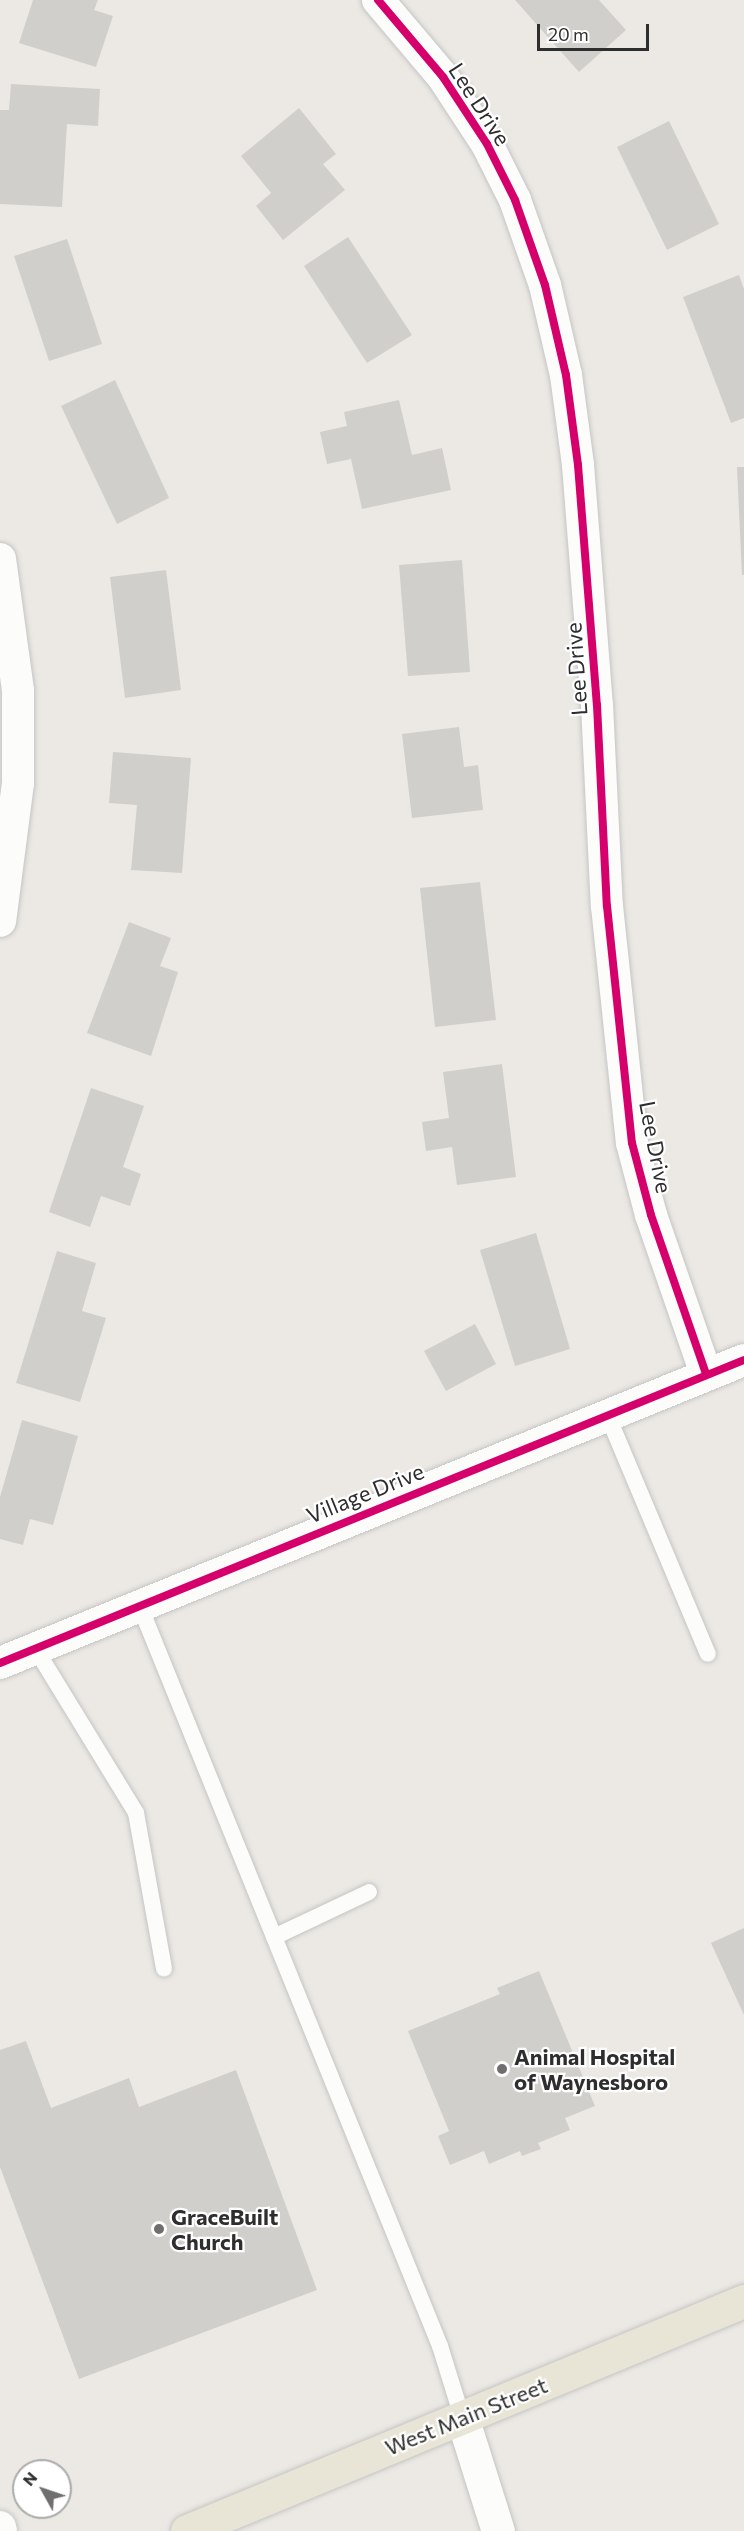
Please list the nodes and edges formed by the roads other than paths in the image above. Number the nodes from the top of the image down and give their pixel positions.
1 (378, 0) edge
2 (0, 559) edge
3 (0, 921) edge
4 (744, 1360) edge
5 (706, 1374) junction
6 (608, 1414) junction
7 (140, 1604) junction
8 (35, 1648) junction
9 (708, 1654) dead end
10 (0, 1663) edge
11 (369, 1892) dead end
12 (274, 1937) junction
13 (164, 1968) dead end
14 (744, 2301) edge
15 (462, 2417) junction
16 (0, 2527) edge
17 (2, 2531) edge
18 (188, 2531) edge
19 (498, 2531) edge

1 - 5 street, Lee Drive
2 - 3 street
4 - 5 street, Village Drive
5 - 6 street, Village Drive
6 - 7 street, Village Drive
6 - 9 lane
7 - 8 street, Village Drive
7 - 12 lane
8 - 10 street, Village Drive
8 - 13 lane
11 - 12 lane
12 - 15 lane
14 - 15 main road, West Main Street
15 - 18 main road, West Main Street
15 - 19 street
16 - 17 street

